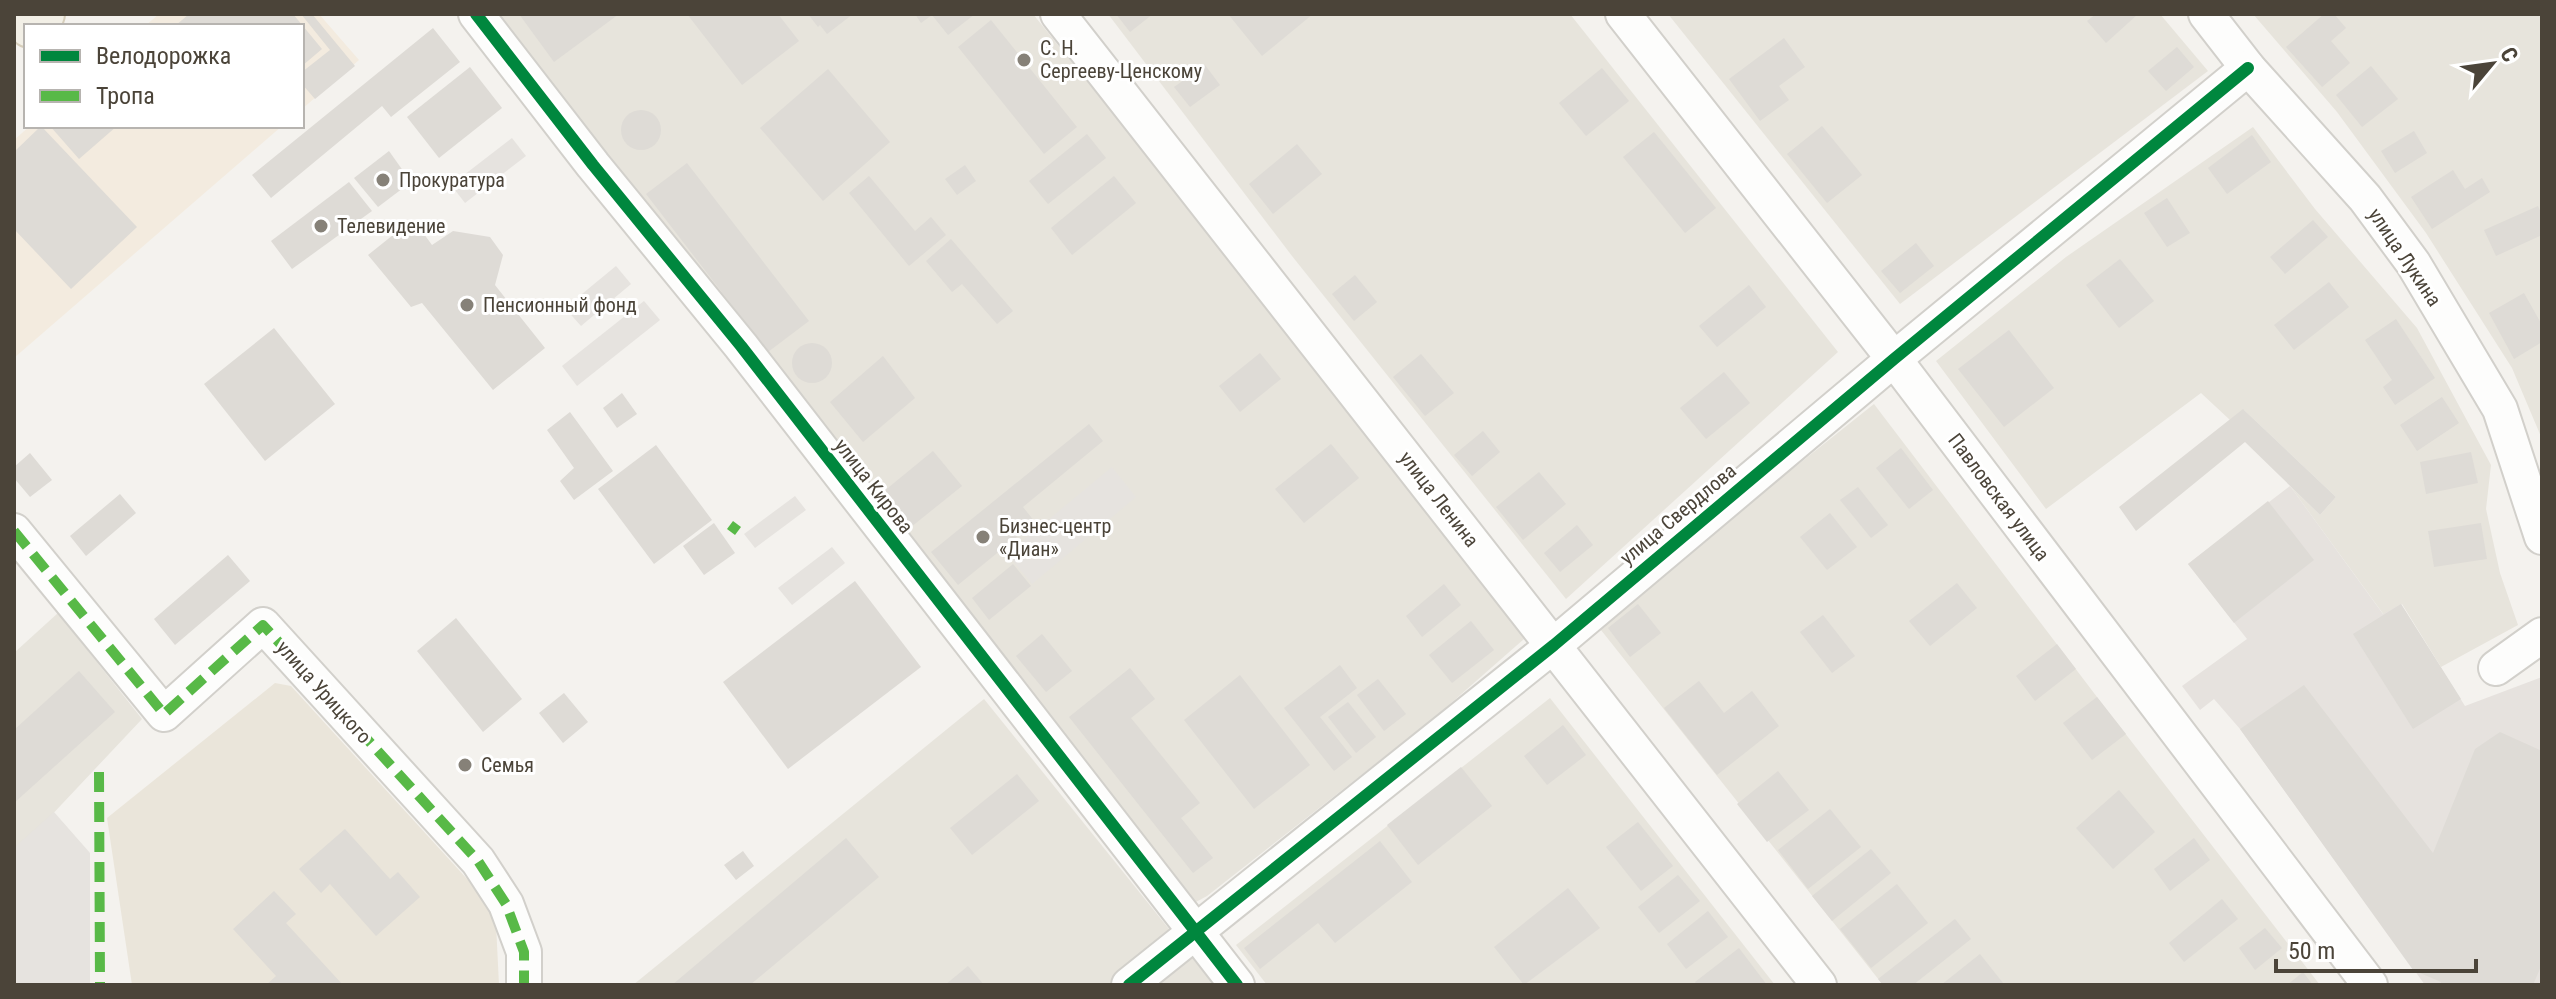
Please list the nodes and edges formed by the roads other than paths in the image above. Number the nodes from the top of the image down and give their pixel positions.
1 (1058, 14) edge
2 (1623, 14) edge
3 (2206, 14) edge
4 (479, 16) edge
5 (2248, 68) junction
6 (1894, 359) junction
7 (14, 531) edge
8 (2542, 537) edge
9 (2542, 635) edge
10 (1554, 645) junction
11 (2496, 668) dead end
12 (1196, 933) junction
13 (524, 985) edge
14 (1129, 985) edge
15 (1237, 985) edge
16 (1819, 985) edge
17 (2370, 985) edge

1 - 10 street, улица Ленина
2 - 6 street, Павловская улица
3 - 5 street, улица Лукина
4 - 12 street, улица Кирова
5 - 6 street, улица Свердлова
5 - 8 street, улица Лукина
6 - 10 street, улица Свердлова
6 - 17 street, Павловская улица
7 - 13 street, улица Урицкого
9 - 11 street
10 - 12 street, улица Свердлова
10 - 16 street, улица Ленина
12 - 14 street, улица Свердлова
12 - 15 street, улица Кирова

